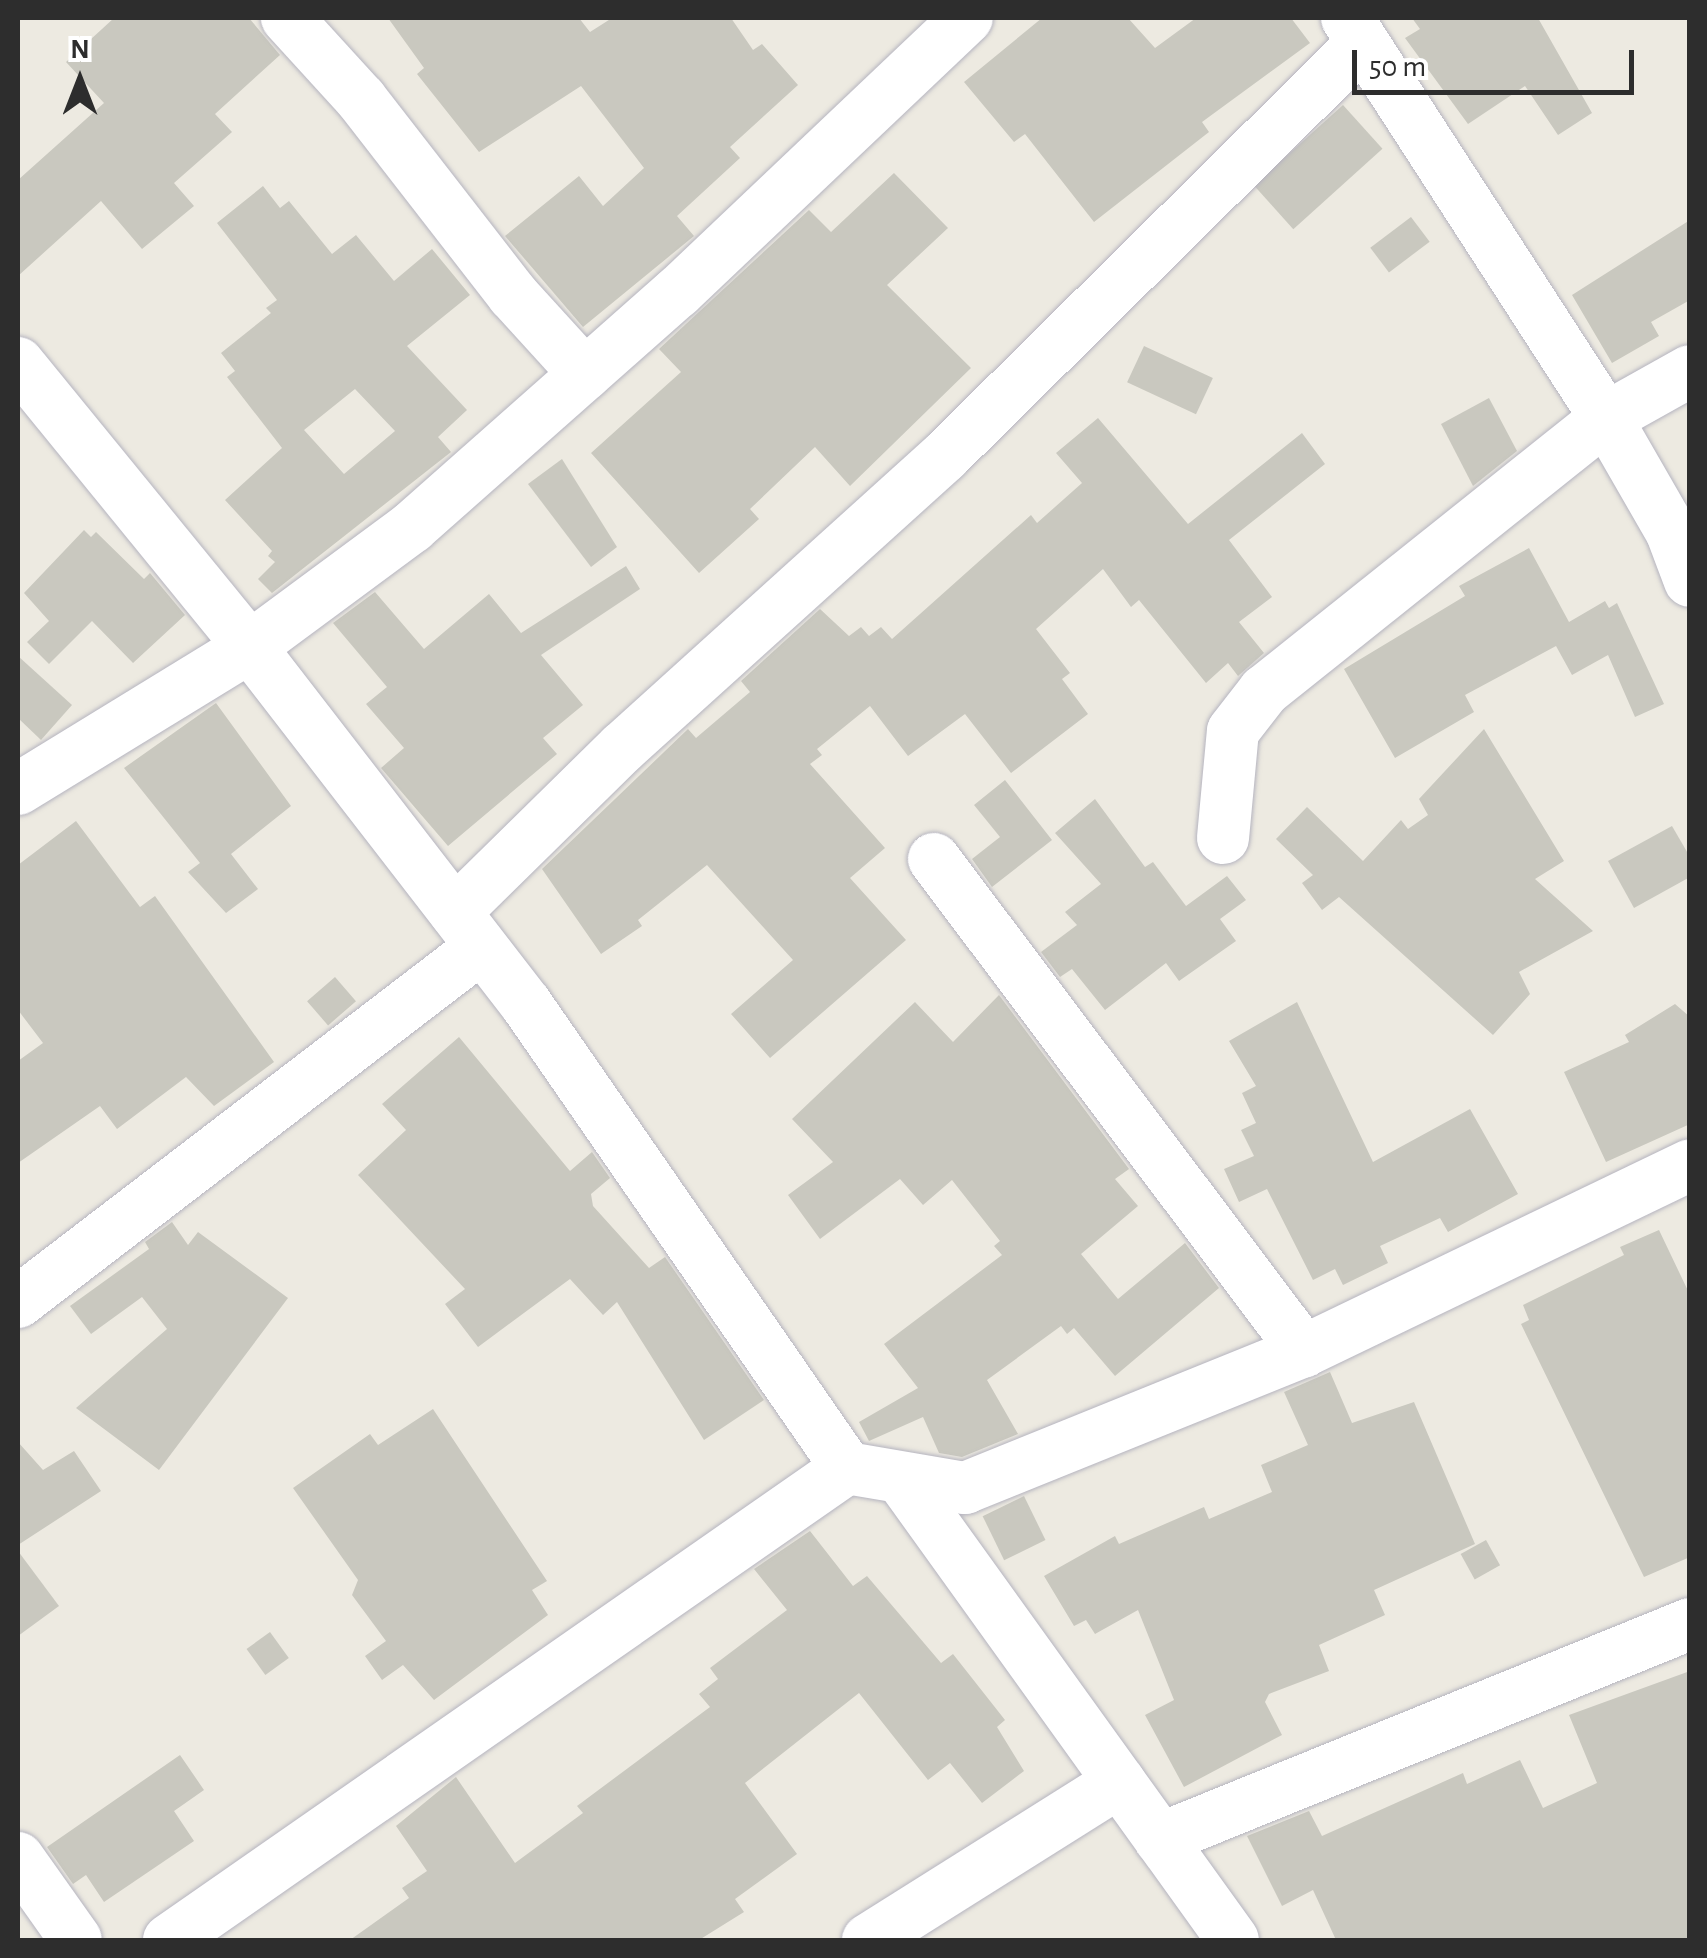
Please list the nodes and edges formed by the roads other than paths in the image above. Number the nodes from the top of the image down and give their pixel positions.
1 (287, 18) edge
2 (967, 18) edge
3 (1355, 30) edge
4 (18, 363) edge
5 (1690, 371) edge
6 (585, 374) junction
7 (1606, 418) junction
8 (1690, 581) edge
9 (250, 647) junction
10 (18, 789) edge
11 (1223, 838) dead end
12 (934, 859) dead end
13 (467, 930) junction
14 (1690, 1165) edge
15 (18, 1302) edge
16 (1304, 1350) junction
17 (846, 1468) junction
18 (903, 1481) junction
19 (1690, 1624) edge
20 (1119, 1782) junction
21 (1160, 1839) junction
22 (18, 1858) edge
23 (76, 1940) edge
24 (169, 1940) edge
25 (868, 1940) edge
26 (1233, 1940) edge

1 - 6 street
2 - 6 street
3 - 7 street
3 - 13 street
4 - 9 street
5 - 7 street
6 - 9 street
7 - 8 street
7 - 11 street
9 - 10 street
9 - 13 street
12 - 16 street
13 - 15 street
13 - 17 street
14 - 16 street
16 - 18 street
17 - 18 street
17 - 24 street
18 - 20 street
19 - 21 street
20 - 21 street
20 - 25 street
21 - 26 street
22 - 23 street

